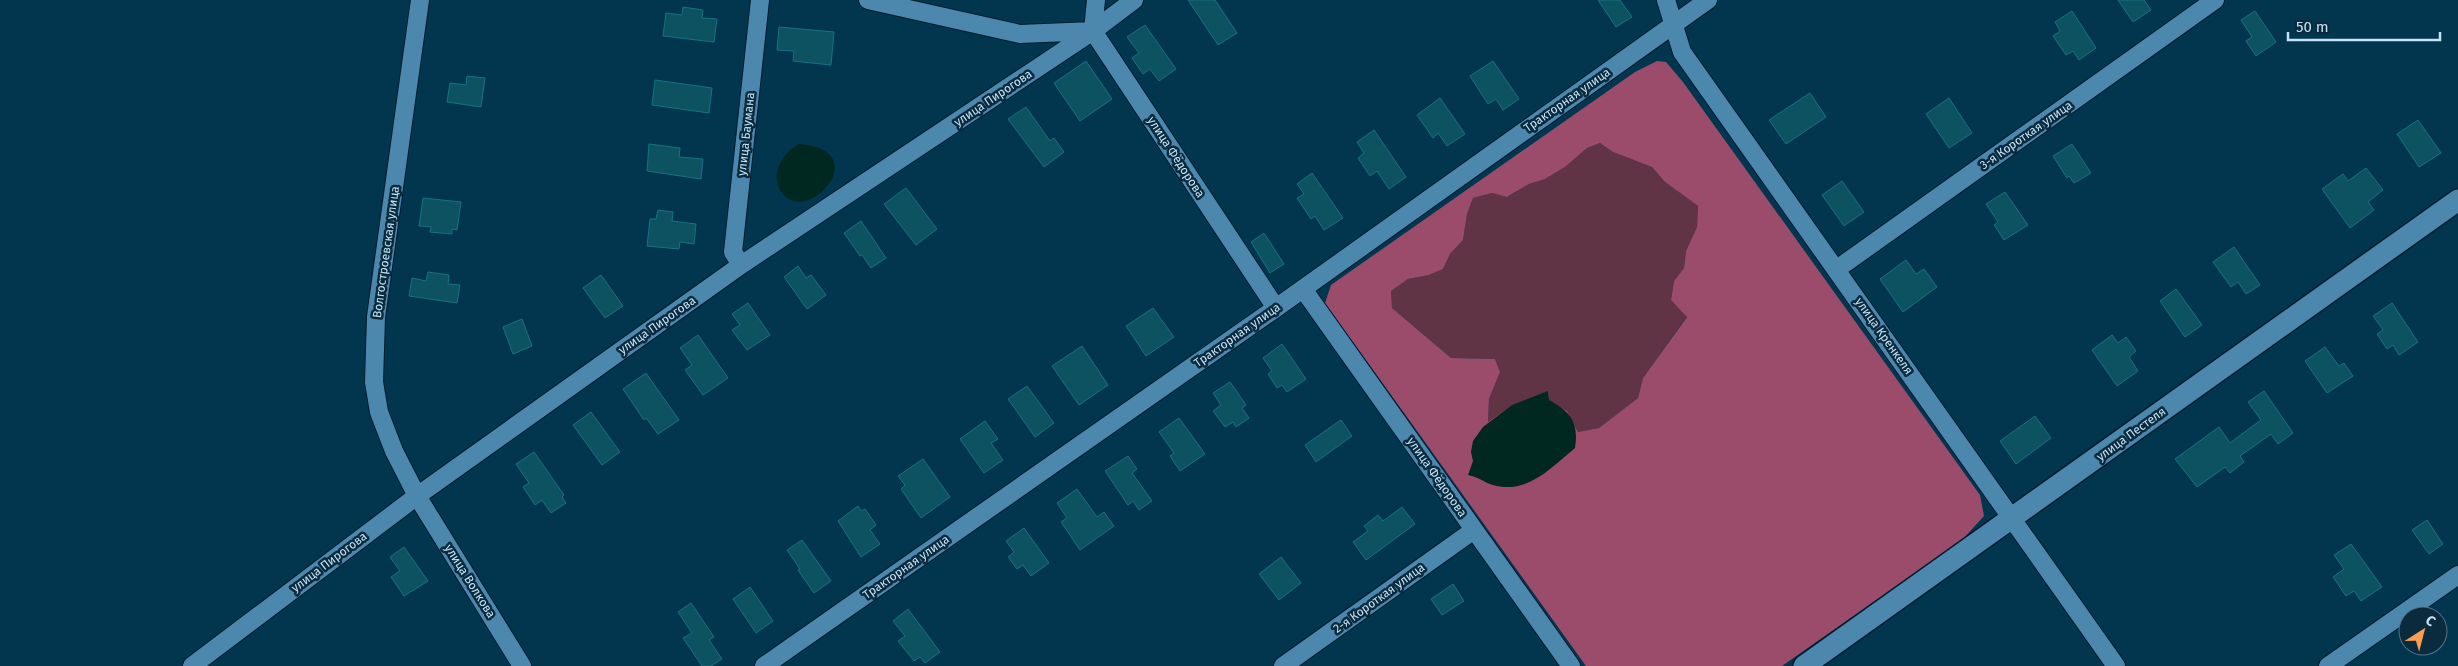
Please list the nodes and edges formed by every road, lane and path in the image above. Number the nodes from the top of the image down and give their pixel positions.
1 (420, 0) edge
2 (760, 0) edge
3 (868, 0) edge
4 (1096, 0) edge
5 (1134, 0) edge
6 (1666, 0) edge
7 (1708, 0) edge
8 (2215, 0) edge
9 (1673, 25) junction
10 (1093, 31) junction
11 (2458, 200) edge
12 (741, 265) junction
13 (1837, 269) junction
14 (1303, 288) junction
15 (1276, 308) junction
16 (417, 496) junction
17 (2013, 518) junction
18 (1474, 530) junction
19 (2458, 575) edge
20 (192, 666) edge
21 (522, 666) edge
22 (764, 666) edge
23 (1283, 666) edge
24 (1571, 666) edge
25 (1804, 666) edge
26 (2116, 666) edge
27 (2328, 666) edge

1 - 16 street, Волгостроевская улица
2 - 12 street, улица Баумана
3 - 10 street
4 - 10 street
5 - 10 street, улица Пирогова
6 - 9 street, улица Кренкеля
7 - 9 street, Тракторная улица
8 - 13 street, 3-я Короткая улица
9 - 13 street, улица Кренкеля
9 - 14 street, Тракторная улица
10 - 12 street, улица Пирогова
10 - 15 street, улица Фёдорова
11 - 17 street, улица Пестеля
12 - 16 street, улица Пирогова
13 - 17 street, улица Кренкеля
14 - 15 street, Тракторная улица
14 - 18 street, улица Фёдорова
15 - 22 street, Тракторная улица
16 - 20 street, улица Пирогова
16 - 21 street, улица Волкова
17 - 25 street, улица Пестеля
17 - 26 street, улица Кренкеля
18 - 23 street, 2-я Короткая улица
18 - 24 street, улица Фёдорова
19 - 27 street

